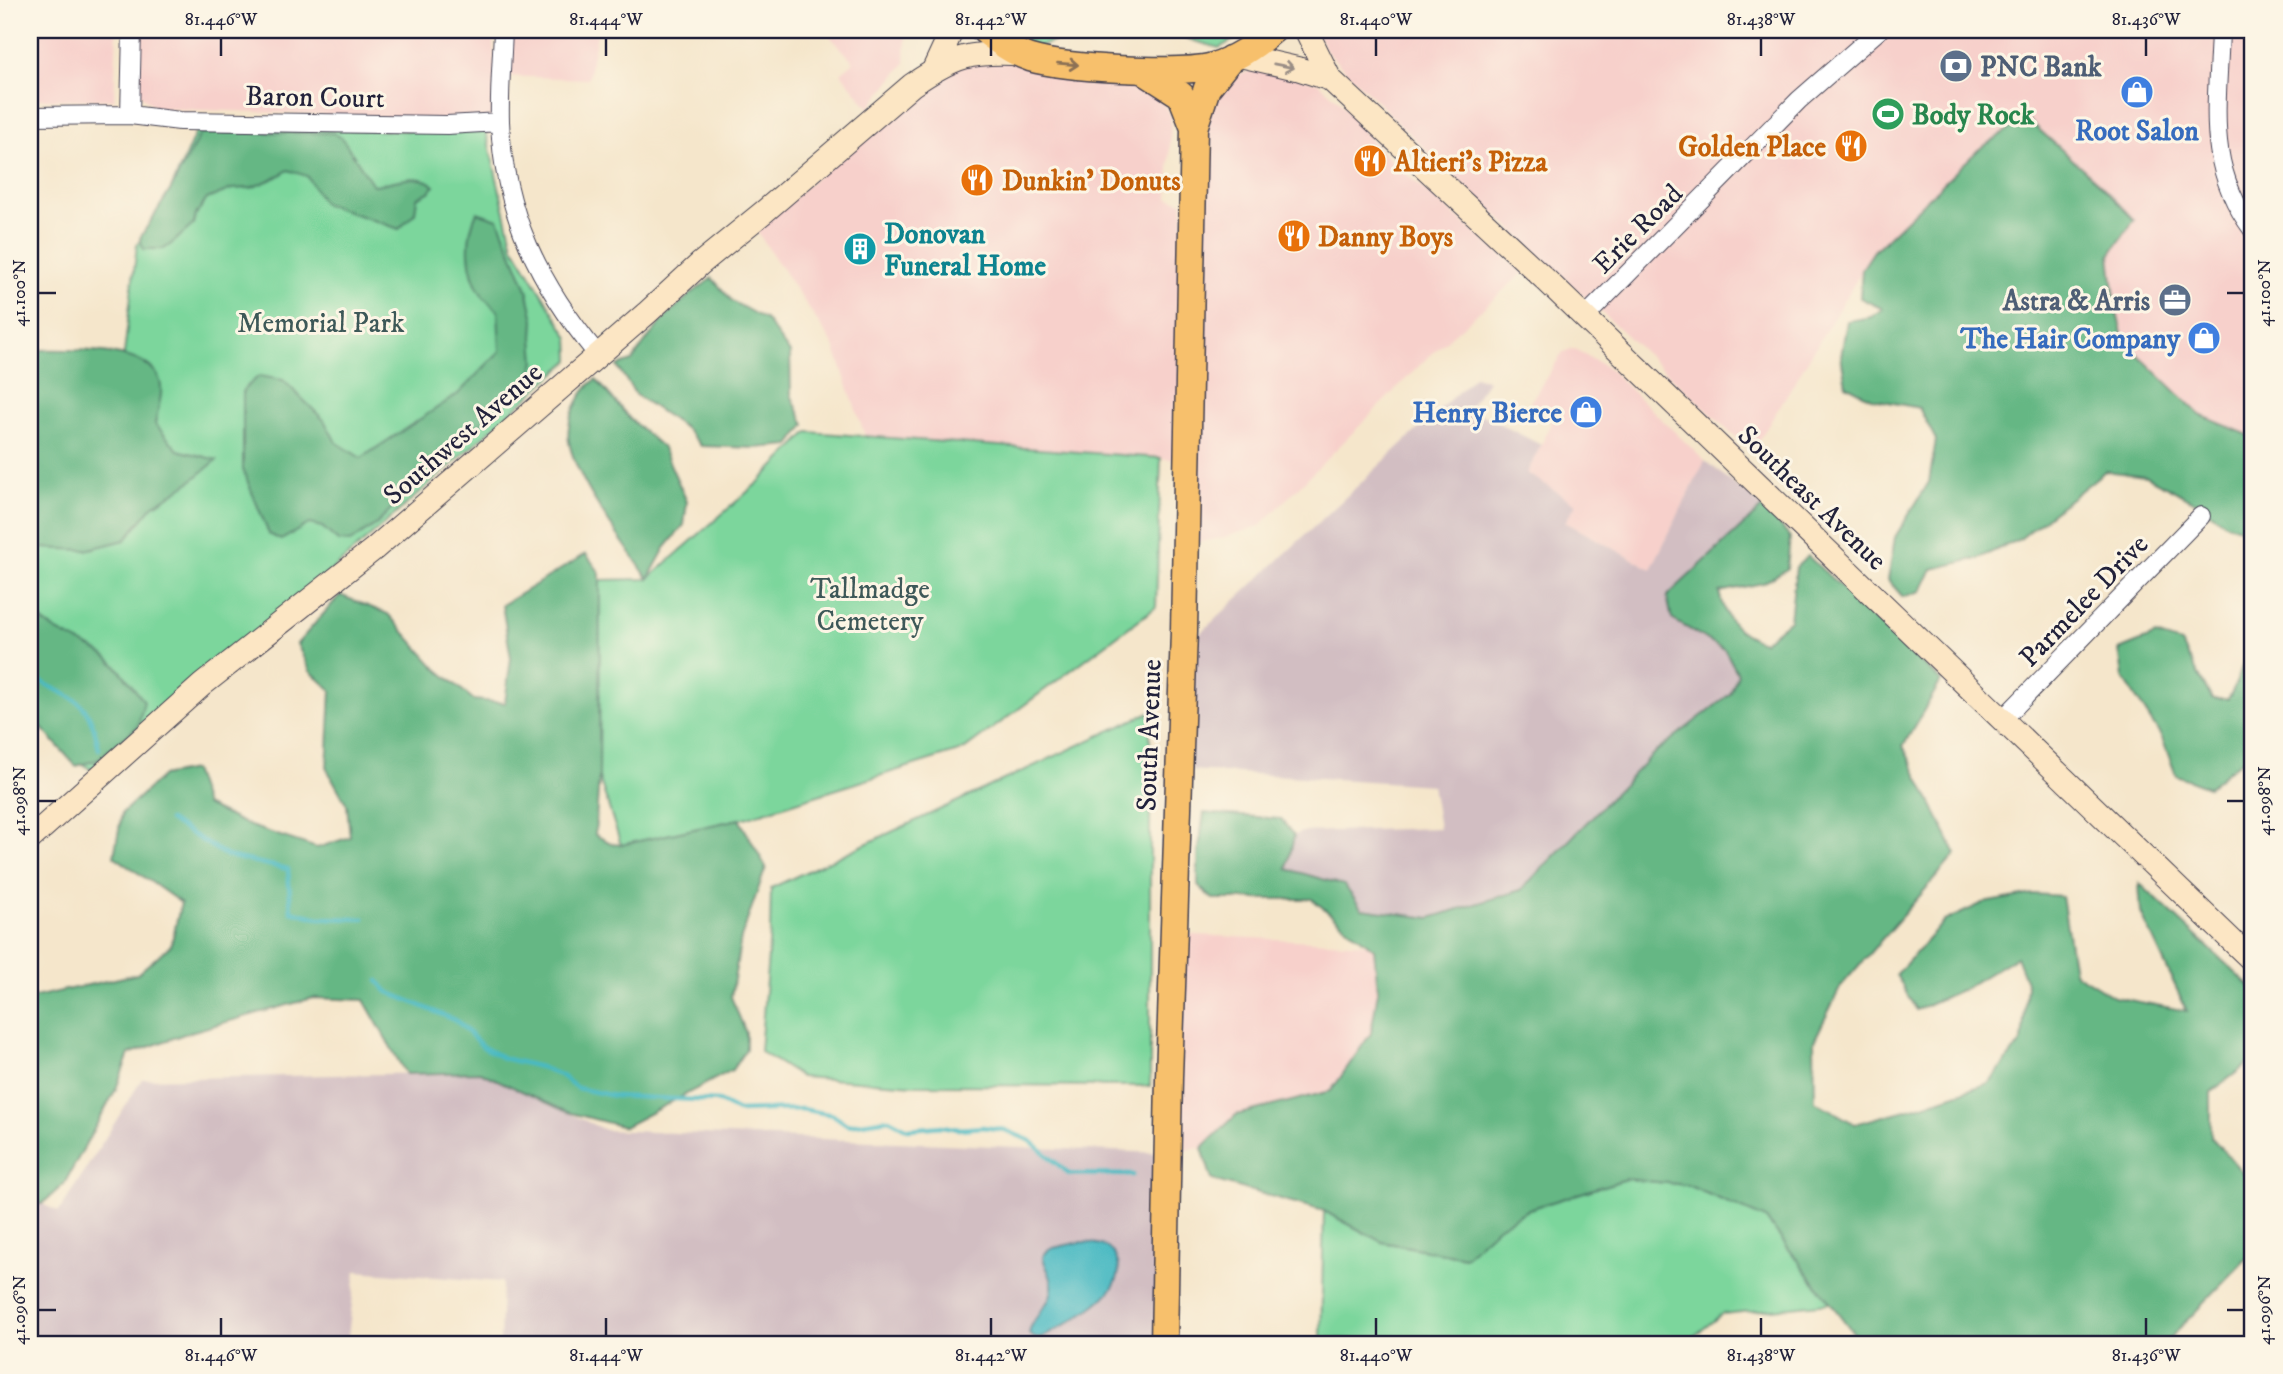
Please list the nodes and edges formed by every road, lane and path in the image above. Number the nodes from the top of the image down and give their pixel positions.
1 (132, 30) edge
2 (502, 30) edge
3 (952, 30) edge
4 (984, 30) edge
5 (1273, 30) edge
6 (1306, 30) edge
7 (1879, 30) edge
8 (2220, 30) edge
9 (1021, 54) junction
10 (1234, 57) junction
11 (1140, 69) junction
12 (933, 71) junction
13 (1330, 79) junction
14 (130, 115) junction
15 (30, 116) edge
16 (500, 122) junction
17 (1194, 128) junction
18 (2253, 230) edge
19 (1584, 318) junction
20 (597, 354) junction
21 (2201, 516) dead end
22 (2001, 720) junction
23 (30, 839) edge
24 (2253, 961) edge
25 (1164, 1344) edge

1 - 14 street
2 - 16 street
3 - 12 street, Southwest Avenue
4 - 9 main road
5 - 10 main road
6 - 13 street, Southeast Avenue
7 - 19 street, Erie Road
8 - 18 street
9 -> 11 main road
9 - 12 street, Southwest Avenue
10 - 11 main road
10 -> 13 street, Southeast Avenue
10 - 17 main road, South Avenue
11 - 17 main road, South Avenue
12 - 20 street, Southwest Avenue
13 - 19 street, Southeast Avenue
14 - 15 street, Baron Court
14 - 16 street, Baron Court
16 - 20 street
17 - 25 main road, South Avenue
19 - 22 street, Southeast Avenue
20 - 23 street, Southwest Avenue
21 - 22 street, Parmelee Drive
22 - 24 street, Southeast Avenue

